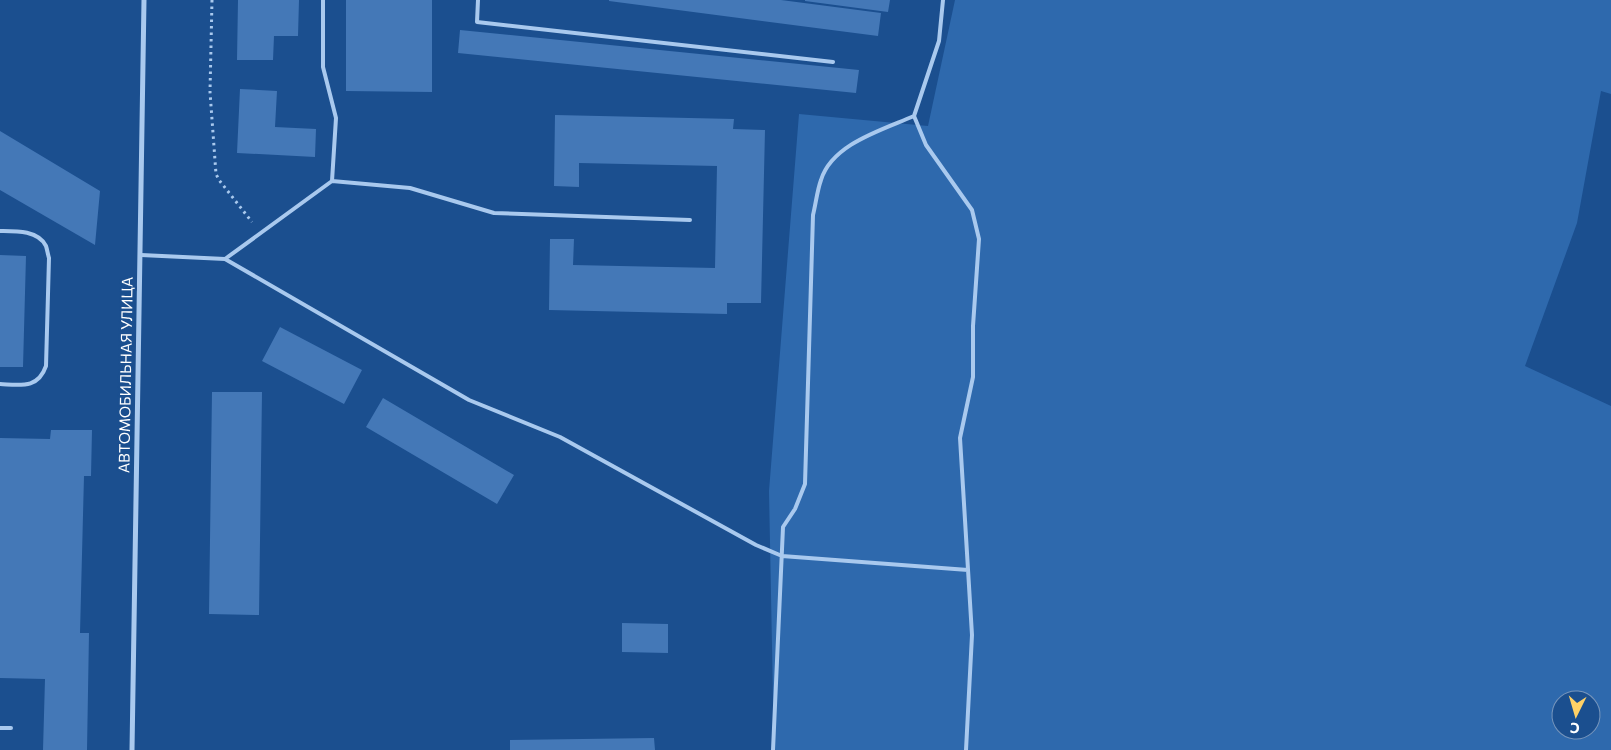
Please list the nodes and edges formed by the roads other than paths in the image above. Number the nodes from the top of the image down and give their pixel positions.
1 (144, 0) edge
2 (323, 0) edge
3 (478, 0) edge
4 (944, 0) edge
5 (832, 62) dead end
6 (914, 116) junction
7 (332, 180) junction
8 (690, 220) dead end
9 (0, 231) edge
10 (141, 255) junction
11 (225, 259) junction
12 (0, 384) edge
13 (782, 556) junction
14 (968, 570) junction
15 (0, 728) edge
16 (11, 728) dead end
17 (132, 750) edge
18 (773, 750) edge
19 (966, 750) edge

1 - 10 street, АВТОМОБИЛЬНАЯ УЛИЦА
2 - 7 lane
3 - 5 lane
4 - 6 lane
6 - 13 lane
6 - 14 lane
7 - 8 lane
7 - 11 lane
9 - 12 lane
10 - 11 lane
10 - 17 street, АВТОМОБИЛЬНАЯ УЛИЦА
11 - 13 lane
13 - 14 lane
13 - 18 lane
14 - 19 lane
15 - 16 lane

